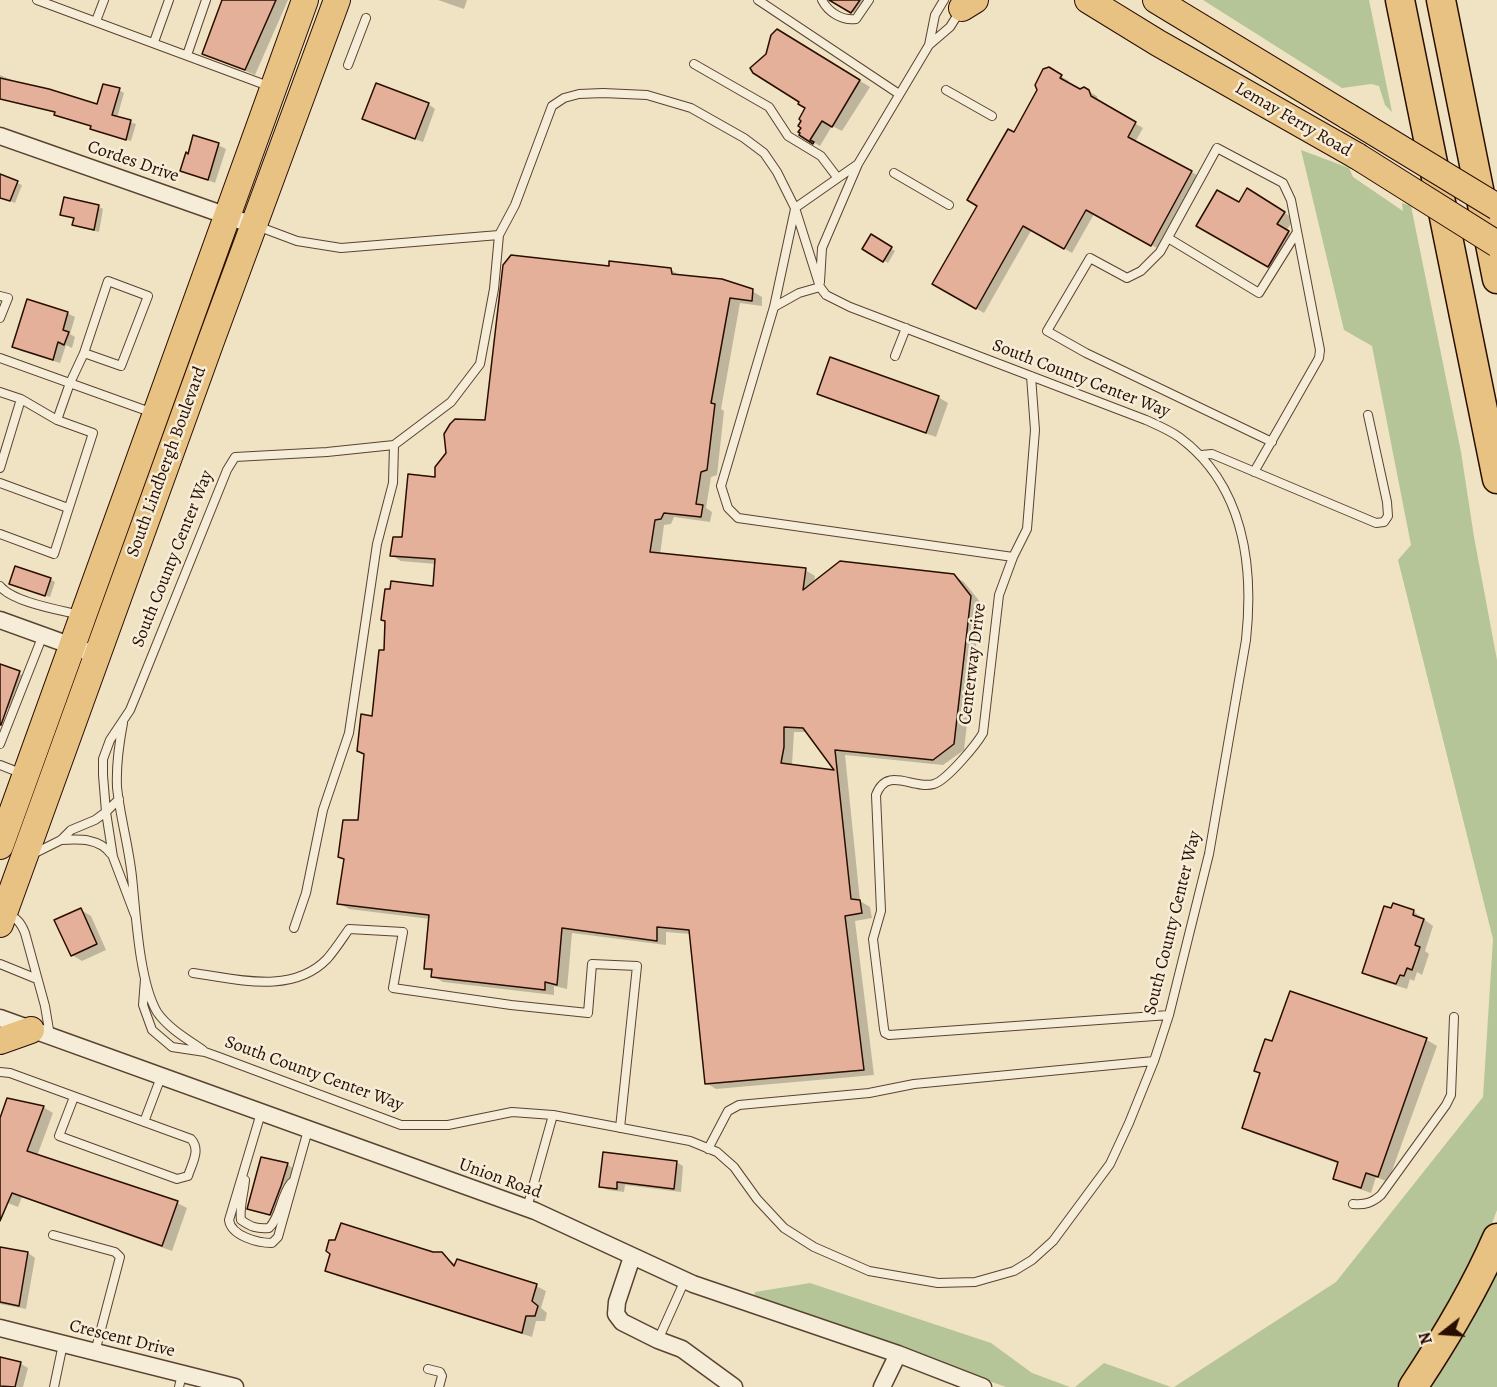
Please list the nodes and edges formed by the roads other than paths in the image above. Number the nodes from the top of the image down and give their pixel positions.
1 (37, 0) edge
2 (104, 0) edge
3 (169, 0) edge
4 (207, 0) edge
5 (305, 0) edge
6 (337, 0) edge
7 (758, 0) edge
8 (815, 0) edge
9 (822, 0) edge
10 (869, 0) edge
11 (1088, 0) edge
12 (1156, 0) edge
13 (1400, 0) edge
14 (1441, 0) edge
15 (1450, 0) edge
16 (962, 2) edge
17 (827, 9) junction
18 (366, 18) dead end
19 (96, 21) junction
20 (154, 42) junction
21 (929, 45) junction
22 (187, 56) junction
23 (1452, 57) junction
24 (694, 64) dead end
25 (348, 65) dead end
26 (274, 89) junction
27 (946, 90) dead end
28 (899, 94) junction
29 (992, 116) dead end
30 (0, 136) edge
31 (858, 164) junction
32 (894, 173) dead end
33 (837, 177) junction
34 (949, 205) dead end
35 (1497, 207) edge
36 (795, 208) junction
37 (228, 216) junction
38 (254, 225) junction
39 (1297, 232) junction
40 (499, 235) junction
41 (1168, 238) junction
42 (1497, 244) edge
43 (1497, 279) edge
44 (820, 287) junction
45 (0, 296) edge
46 (774, 307) junction
47 (0, 318) edge
48 (906, 328) junction
49 (84, 353) junction
50 (895, 356) dead end
51 (0, 358) edge
52 (1031, 376) junction
53 (70, 383) junction
54 (0, 392) edge
55 (21, 399) junction
56 (156, 414) junction
57 (1368, 415) dead end
58 (57, 420) junction
59 (0, 433) edge
60 (11, 437) junction
61 (1272, 442) junction
62 (394, 446) junction
63 (1201, 455) junction
64 (0, 468) edge
65 (1254, 472) junction
66 (1497, 479) edge
67 (0, 483) edge
68 (68, 508) junction
69 (0, 534) edge
70 (1013, 557) junction
71 (0, 586) edge
72 (84, 616) junction
73 (0, 620) edge
74 (43, 635) junction
75 (73, 646) junction
76 (97, 655) junction
77 (124, 720) junction
78 (0, 744) edge
79 (0, 765) edge
80 (26, 775) junction
81 (119, 799) junction
82 (106, 812) junction
83 (61, 840) junction
84 (0, 846) edge
85 (113, 857) junction
86 (23, 860) junction
87 (135, 915) junction
88 (2, 919) edge
89 (294, 927) dead end
90 (0, 964) edge
91 (194, 974) dead end
92 (38, 979) junction
93 (146, 979) junction
94 (1169, 1014) junction
95 (1454, 1017) dead end
96 (0, 1018) edge
97 (41, 1033) junction
98 (0, 1041) edge
99 (205, 1052) junction
100 (1154, 1061) junction
101 (0, 1072) edge
102 (161, 1077) junction
103 (74, 1096) junction
104 (261, 1113) junction
105 (553, 1115) junction
106 (144, 1122) junction
107 (620, 1128) junction
108 (308, 1130) junction
109 (708, 1149) junction
110 (246, 1165) junction
111 (295, 1178) junction
112 (1353, 1204) dead end
113 (527, 1208) junction
114 (53, 1235) dead end
115 (1497, 1238) edge
116 (632, 1257) junction
117 (685, 1280) junction
118 (0, 1328) edge
119 (658, 1340) junction
120 (63, 1344) junction
121 (95, 1352) junction
122 (898, 1354) junction
123 (428, 1369) dead end
124 (181, 1380) edge
125 (54, 1387) edge
126 (235, 1387) edge
127 (440, 1387) edge
128 (734, 1387) edge
129 (882, 1387) edge
130 (983, 1387) edge
131 (1413, 1387) edge

1 - 19 lane
2 - 19 lane
3 - 20 lane
4 - 22 lane
5 - 26 main road, South Lindbergh Boulevard
6 - 38 main road, South Lindbergh Boulevard
7 - 28 lane
8 - 17 lane
9 - 17 lane
10 - 17 lane
11 - 42 main road, Lemay Ferry Road, bridge
12 - 35 main road, Lemay Ferry Road, bridge
13 - 66 highway
14 - 23 highway
15 - 23 highway
16 - 21 lane
16 - 21 lane
18 - 25 lane
19 - 20 lane
20 - 22 lane
21 - 28 lane
22 - 26 lane
23 - 43 highway
24 - 33 lane
26 - 37 main road, South Lindbergh Boulevard
27 - 29 lane
28 - 31 lane
30 - 37 street, Cordes Drive
31 - 33 lane
31 - 44 lane
32 - 34 lane
33 - 36 lane
36 - 40 lane
36 - 44 lane
36 - 46 lane
37 - 38 street, Cordes Drive
37 - 56 main road, South Lindbergh Boulevard
38 - 40 lane
38 - 76 main road, South Lindbergh Boulevard
39 - 41 lane
39 - 41 lane
39 - 61 lane
40 - 62 lane
41 - 61 lane
44 - 46 lane
44 - 48 lane, South County Center Way
45 - 47 lane
46 - 70 lane
48 - 50 lane
48 - 52 lane, South County Center Way
49 - 49 lane
49 - 53 lane
51 - 53 lane
52 - 63 lane, South County Center Way
52 - 70 lane, Centerway Drive
53 - 56 lane
53 - 58 lane
54 - 55 lane
55 - 58 lane
55 - 60 lane
56 - 72 main road, South Lindbergh Boulevard
57 - 65 lane
58 - 68 lane
59 - 60 lane
60 - 64 lane
61 - 65 lane
62 - 77 lane, South County Center Way
62 - 89 lane
63 - 65 lane
63 - 94 lane, South County Center Way
67 - 68 lane
68 - 69 lane
70 - 94 lane, Centerway Drive
71 - 72 lane
72 - 75 main road, South Lindbergh Boulevard
73 - 74 street
74 - 75 street
74 - 78 lane
75 - 76 street
75 - 80 main road, South Lindbergh Boulevard
76 - 86 main road, South Lindbergh Boulevard
77 - 81 lane, South County Center Way
77 - 82 lane, South County Center Way
79 - 80 lane
80 - 84 main road, South Lindbergh Boulevard
81 - 82 lane
81 - 87 lane, South County Center Way
82 - 83 lane
82 - 85 lane, South County Center Way
83 - 85 lane
83 - 86 lane
85 - 87 lane, South County Center Way
86 - 88 main road, South Lindbergh Boulevard
87 - 93 lane, South County Center Way
88 - 92 lane
90 - 92 lane
91 - 107 lane
92 - 97 lane
93 - 99 lane, South County Center Way
93 - 99 lane, South County Center Way
94 - 100 lane, South County Center Way
95 - 112 lane
96 - 97 street, Union Road
97 - 98 main road
97 - 102 street, Union Road
99 - 105 lane, South County Center Way
100 - 109 lane
100 - 109 lane, South County Center Way
101 - 103 lane
102 - 104 street, Union Road
102 - 106 lane
103 - 106 lane
103 - 106 lane
104 - 108 street, Union Road
104 - 110 lane
105 - 107 lane, South County Center Way
105 - 113 lane
107 - 109 lane, South County Center Way
108 - 111 lane
108 - 113 street, Union Road
110 - 111 lane
110 - 111 lane
113 - 116 street, Union Road
114 - 121 lane
115 - 131 highway
116 - 117 street, Union Road
116 - 119 street
117 - 119 lane
117 - 122 street, Union Road
118 - 120 street, Crescent Drive
119 - 128 street
120 - 121 street, Crescent Drive
120 - 125 lane
121 - 124 street, Crescent Drive
122 - 129 street
122 - 130 street, Union Road
123 - 127 lane
124 - 126 street, Crescent Drive

